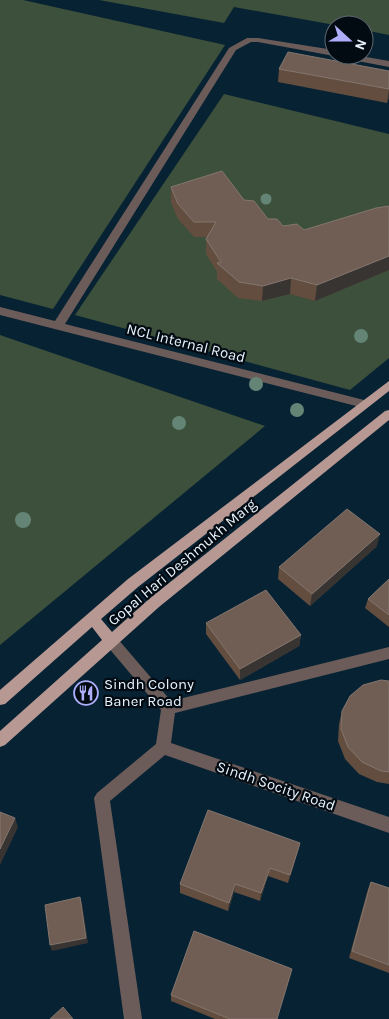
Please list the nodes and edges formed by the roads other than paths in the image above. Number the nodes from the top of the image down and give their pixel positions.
1 (324, 51) edge
2 (374, 61) edge
3 (389, 64) edge
4 (0, 311) edge
5 (58, 326) junction
6 (389, 386) edge
7 (364, 404) junction
8 (389, 414) edge
9 (93, 619) junction
10 (112, 642) junction
11 (389, 653) edge
12 (0, 700) edge
13 (168, 708) junction
14 (0, 740) edge
15 (163, 747) junction
16 (389, 825) edge
17 (133, 1019) edge

1 - 5 lane
2 - 3 lane
4 - 5 lane, NCL Internal Road
5 - 7 lane, NCL Internal Road
6 - 7 main road, Gopal Hari Deshmukh Marg
7 - 9 main road, Gopal Hari Deshmukh Marg
8 - 10 main road, Gopal Hari Deshmukh Marg
9 - 10 main road
9 - 12 main road, Gopal Hari Deshmukh Marg
10 - 13 lane
10 - 14 main road, Gopal Hari Deshmukh Marg
11 - 13 lane
13 - 15 lane
15 - 16 lane, Sindh Socity Road
15 - 17 lane

